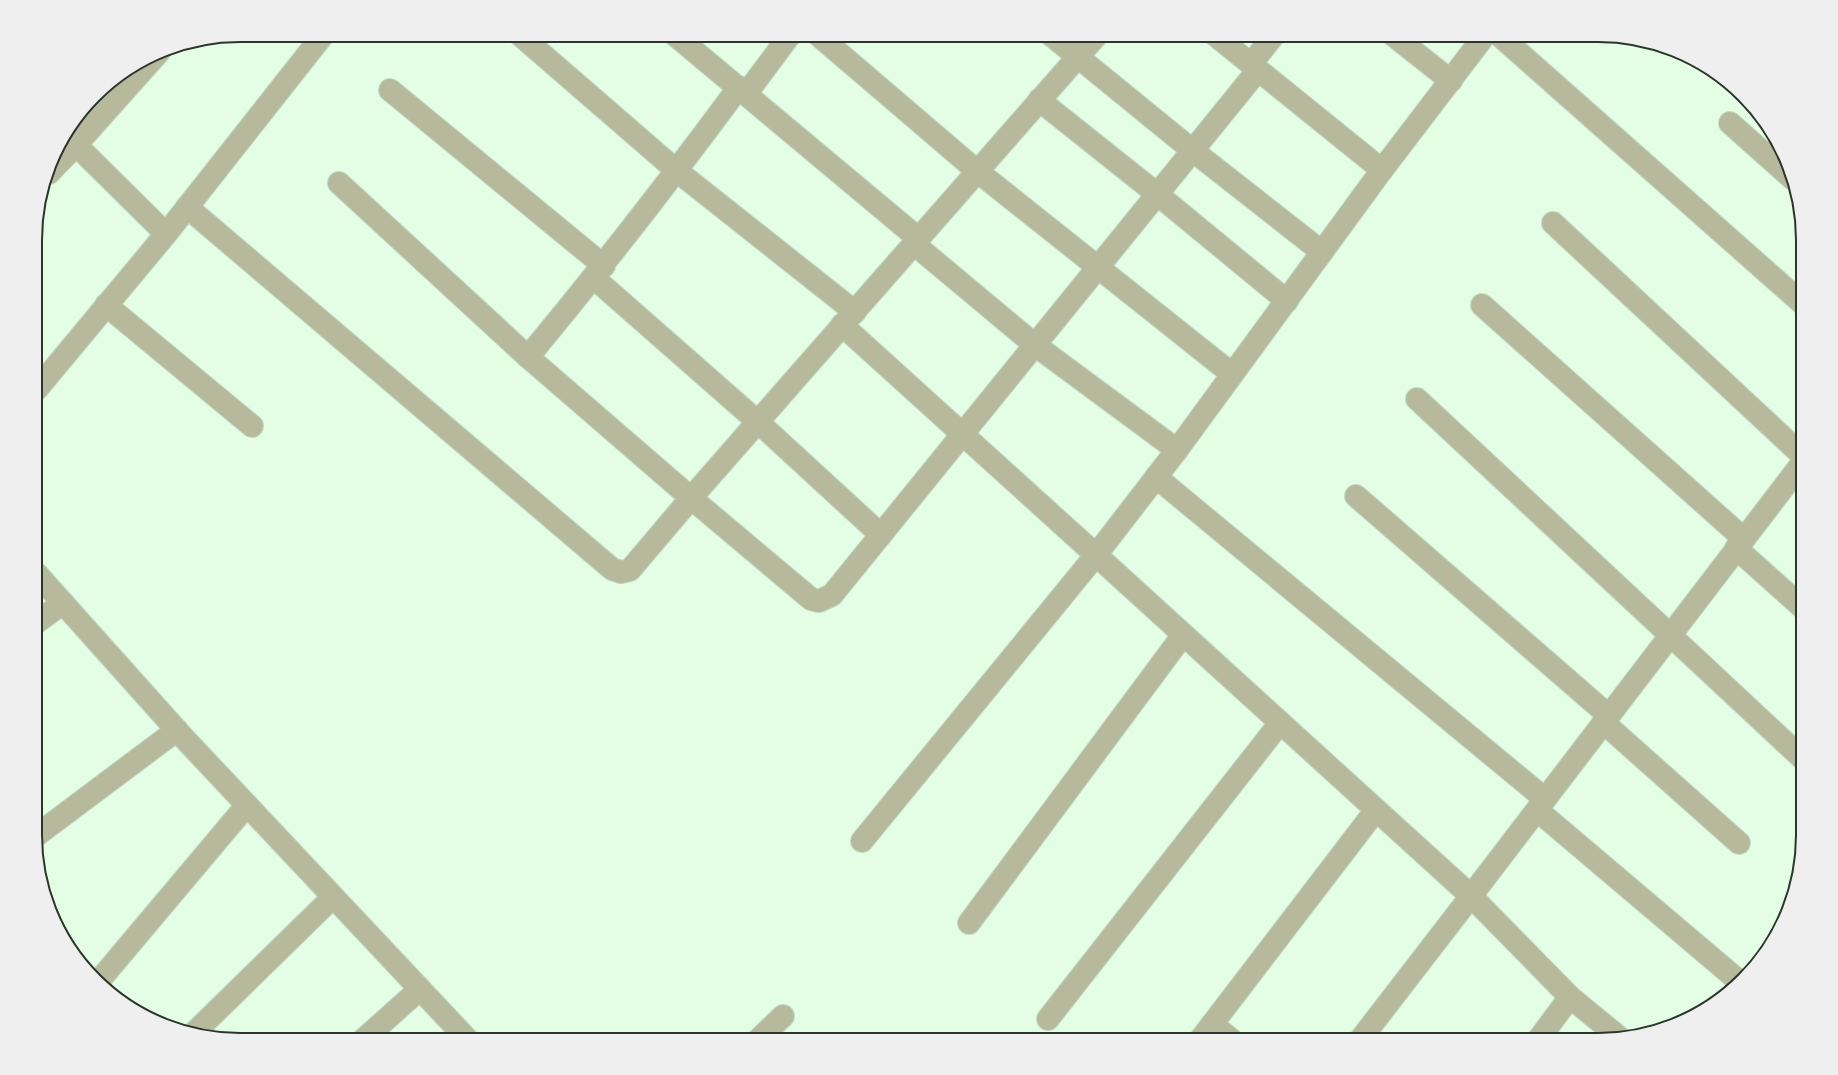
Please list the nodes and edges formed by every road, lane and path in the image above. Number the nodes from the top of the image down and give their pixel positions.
1 (317, 42) edge
2 (528, 42) edge
3 (684, 42) edge
4 (784, 42) edge
5 (826, 42) edge
6 (1059, 42) edge
7 (1091, 42) edge
8 (1224, 42) edge
9 (1270, 42) edge
10 (1403, 42) edge
11 (1480, 42) edge
12 (1507, 42) edge
13 (1077, 58) junction
14 (144, 67) edge
15 (1254, 67) junction
16 (1451, 81) junction
17 (390, 90) dead end
18 (742, 90) junction
19 (1039, 100) junction
20 (1730, 123) dead end
21 (72, 140) edge
22 (1192, 150) junction
23 (60, 157) edge
24 (1783, 169) edge
25 (1382, 170) junction
26 (678, 171) junction
27 (977, 171) junction
28 (339, 183) dead end
29 (1157, 194) junction
30 (187, 207) junction
31 (1553, 223) dead end
32 (166, 234) junction
33 (916, 241) junction
34 (1322, 252) junction
35 (1098, 267) junction
36 (599, 272) junction
37 (1796, 299) edge
38 (1287, 301) junction
39 (106, 305) junction
40 (1482, 305) dead end
41 (849, 318) junction
42 (1035, 345) junction
43 (528, 357) junction
44 (1232, 374) junction
45 (42, 383) edge
46 (1416, 399) dead end
47 (758, 422) junction
48 (252, 426) dead end
49 (962, 435) junction
50 (1796, 449) edge
51 (1177, 450) junction
52 (1796, 471) edge
53 (1156, 477) junction
54 (1356, 496) dead end
55 (691, 498) junction
56 (881, 535) junction
57 (1740, 543) junction
58 (1096, 555) junction
59 (42, 580) edge
60 (1796, 601) edge
61 (62, 603) junction
62 (42, 618) edge
63 (1183, 635) junction
64 (1670, 635) junction
65 (1606, 719) junction
66 (1280, 723) junction
67 (176, 730) junction
68 (1796, 752) edge
69 (1541, 804) junction
70 (247, 805) junction
71 (1376, 810) junction
72 (42, 831) edge
73 (862, 841) dead end
74 (1739, 843) dead end
75 (1471, 896) junction
76 (333, 897) junction
77 (969, 923) dead end
78 (102, 977) edge
79 (1735, 978) edge
80 (420, 989) junction
81 (1570, 997) junction
82 (783, 1016) dead end
83 (1048, 1019) dead end
84 (198, 1028) edge
85 (1206, 1032) edge
86 (371, 1033) edge
87 (455, 1033) edge
88 (765, 1033) edge
89 (1365, 1033) edge
90 (1543, 1033) edge
91 (1613, 1033) edge

1 - 30 street
2 - 26 street
3 - 18 street
4 - 18 street
5 - 27 street
6 - 13 street
7 - 13 street
8 - 15 street
9 - 15 street
10 - 16 street
11 - 16 street
12 - 37 street
13 - 19 street
13 - 22 street
14 - 21 street
15 - 22 street
15 - 25 street
16 - 25 street
17 - 36 street
18 - 26 street
18 - 33 street
19 - 27 street
19 - 29 street
20 - 24 street
21 - 23 street
21 - 32 street
22 - 29 street
22 - 34 street
25 - 34 street
26 - 36 street
26 - 41 street
27 - 33 street
27 - 35 street
28 - 43 street
29 - 35 street
29 - 38 street
30 - 32 street
30 - 55 street
31 - 50 street
32 - 39 street
33 - 41 street
33 - 42 street
34 - 38 street
35 - 42 street
35 - 44 street
36 - 43 street
36 - 47 street
38 - 44 street
39 - 45 street
39 - 48 street
40 - 57 street
41 - 47 street
41 - 49 street
42 - 49 street
42 - 51 street
43 - 55 street
44 - 51 street
46 - 64 street
47 - 55 street
47 - 56 street
49 - 56 street
49 - 58 street
51 - 53 street
52 - 57 street
53 - 58 street
53 - 69 street
54 - 65 street
55 - 56 street
57 - 60 street
57 - 64 street
58 - 63 street
58 - 73 street
59 - 61 street
61 - 62 street
61 - 67 street
63 - 66 street
63 - 77 street
64 - 65 street
64 - 68 street
65 - 69 street
65 - 74 street
66 - 71 street
66 - 83 street
67 - 70 street
67 - 72 street
69 - 75 street
69 - 79 street
70 - 76 street
70 - 78 street
71 - 75 street
71 - 85 street
75 - 81 street
75 - 89 street
76 - 80 street
76 - 84 street
80 - 86 street
80 - 87 street
81 - 90 street
81 - 91 street
82 - 88 street

